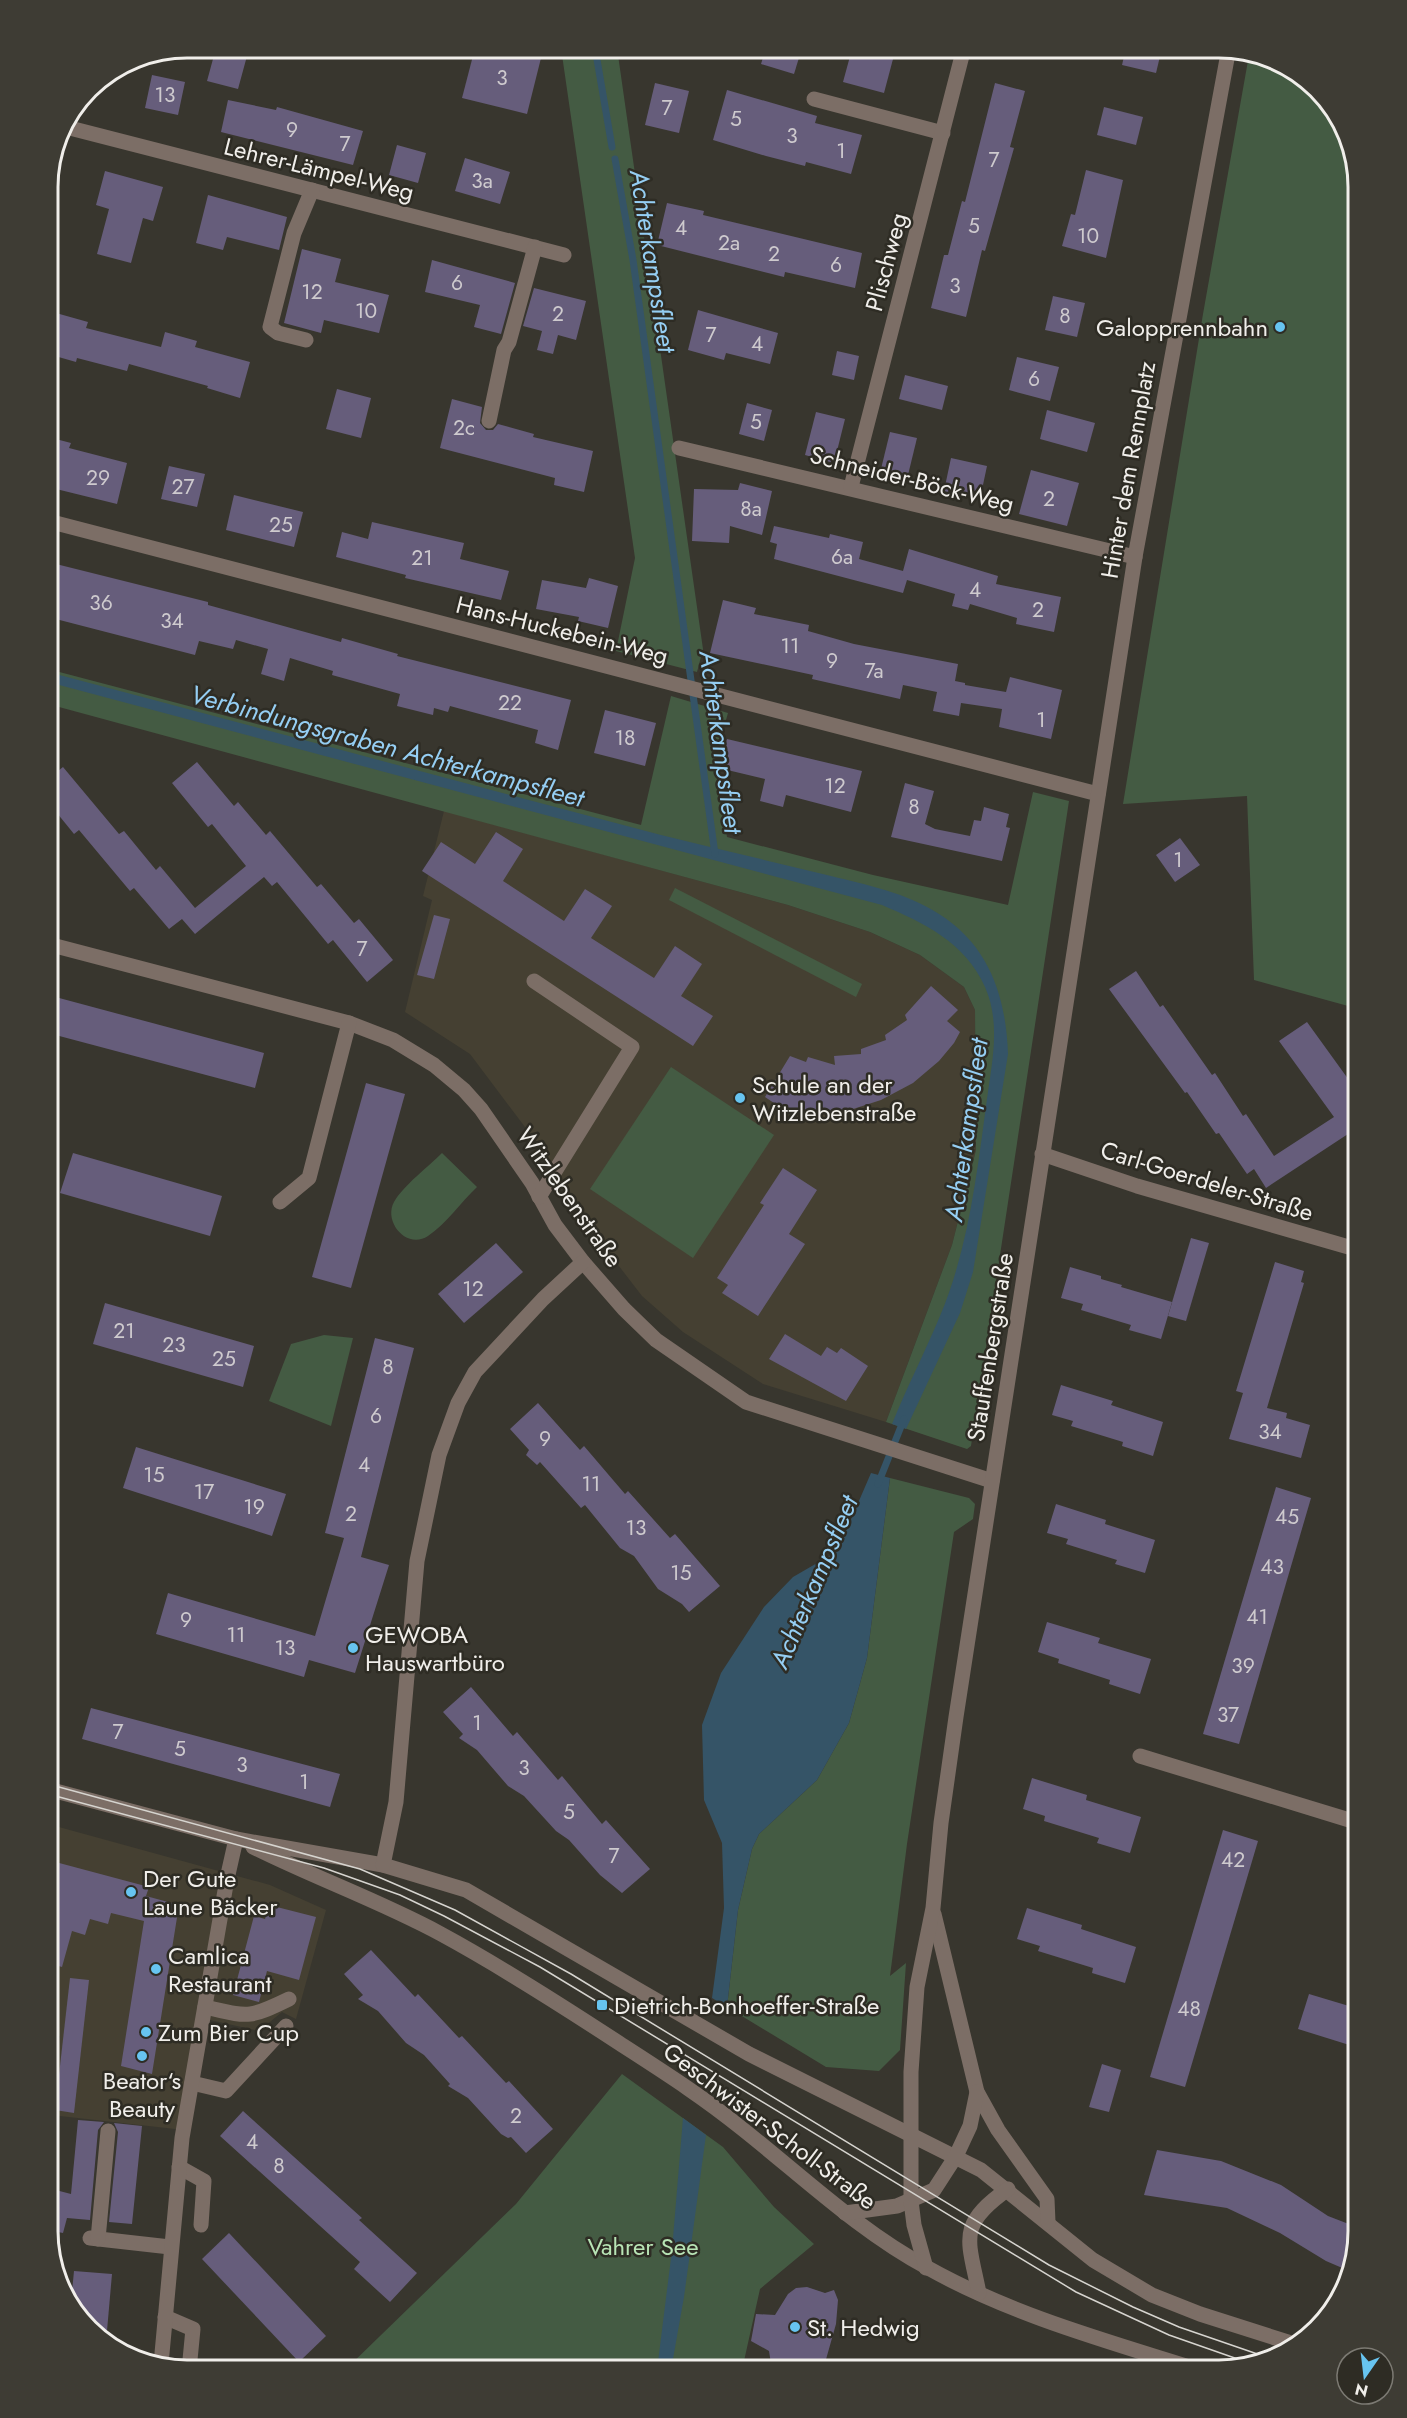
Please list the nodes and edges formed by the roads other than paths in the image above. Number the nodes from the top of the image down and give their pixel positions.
1 (961, 59) edge
2 (1227, 59) edge
3 (814, 99) dead end
4 (73, 129) edge
5 (943, 133) junction
6 (312, 190) junction
7 (535, 248) junction
8 (564, 255) dead end
9 (306, 340) dead end
10 (489, 421) dead end
11 (679, 448) dead end
12 (851, 487) junction
13 (59, 524) edge
14 (1135, 557) junction
15 (1098, 794) junction
16 (59, 947) edge
17 (534, 981) dead end
18 (349, 1023) junction
19 (1042, 1154) junction
20 (539, 1197) junction
21 (280, 1202) dead end
22 (1348, 1247) edge
23 (583, 1262) junction
24 (992, 1481) junction
25 (1140, 1756) dead end
26 (58, 1792) edge
27 (1348, 1820) edge
28 (236, 1839) junction
29 (383, 1865) junction
30 (933, 1908) junction
31 (289, 1999) dead end
32 (205, 2007) junction
33 (286, 2026) dead end
34 (192, 2083) junction
35 (977, 2092) junction
36 (108, 2131) dead end
37 (910, 2134) junction
38 (956, 2156) junction
39 (179, 2167) junction
40 (1008, 2189) junction
41 (911, 2201) junction
42 (845, 2213) junction
43 (1048, 2222) junction
44 (201, 2225) dead end
45 (170, 2247) junction
46 (926, 2268) junction
47 (979, 2293) junction
48 (165, 2317) junction
49 (1285, 2341) edge
50 (162, 2357) edge
51 (190, 2359) edge
52 (1166, 2360) edge

1 - 5 street, Plischweg
2 - 14 street, Hinter dem Rennplatz
3 - 5 street
4 - 6 street, Lehrer-Lämpel-Weg
5 - 12 street, Plischweg
6 - 7 street, Lehrer-Lämpel-Weg
6 - 9 street
7 - 8 street, Lehrer-Lämpel-Weg
7 - 10 street
11 - 12 street, Schneider-Böck-Weg
12 - 14 street, Schneider-Böck-Weg
13 - 15 street, Hans-Huckebein-Weg
14 - 15 street, Hinter dem Rennplatz
15 - 19 street, Stauffenbergstraße
16 - 18 street, Witzlebenstraße
17 - 20 street
18 - 20 street, Witzlebenstraße
18 - 21 street
19 - 22 street, Carl-Goerdeler-Straße
19 - 24 street, Stauffenbergstraße
20 - 23 street, Witzlebenstraße
23 - 24 street, Witzlebenstraße
23 - 29 street
24 - 30 street, Stauffenbergstraße
25 - 27 street
26 - 28 street, Geschwister-Scholl-Straße
28 - 29 street, Geschwister-Scholl-Straße
28 - 32 street
28 - 42 street, Geschwister-Scholl-Straße
29 - 37 street, Geschwister-Scholl-Straße
30 - 35 street, Stauffenbergstraße
30 - 37 street, Stauffenbergstraße
31 - 32 street
32 - 34 street
33 - 34 street
34 - 39 street
35 - 38 street, Stauffenbergstraße
35 - 43 street, Stauffenbergstraße
36 - 45 street
37 - 38 street, Geschwister-Scholl-Straße
37 - 41 street, Stauffenbergstraße
38 - 40 street, Geschwister-Scholl-Straße
38 - 41 street, Stauffenbergstraße
39 - 44 street
39 - 45 street
40 - 43 street, Geschwister-Scholl-Straße
40 - 47 street
41 - 42 street, Stauffenbergstraße
41 - 46 street, Stauffenbergstraße
42 - 46 street, Geschwister-Scholl-Straße
43 - 49 street, Geschwister-Scholl-Straße
45 - 48 street
46 - 47 street, Geschwister-Scholl-Straße
47 - 52 street, Geschwister-Scholl-Straße
48 - 50 street
48 - 51 street

